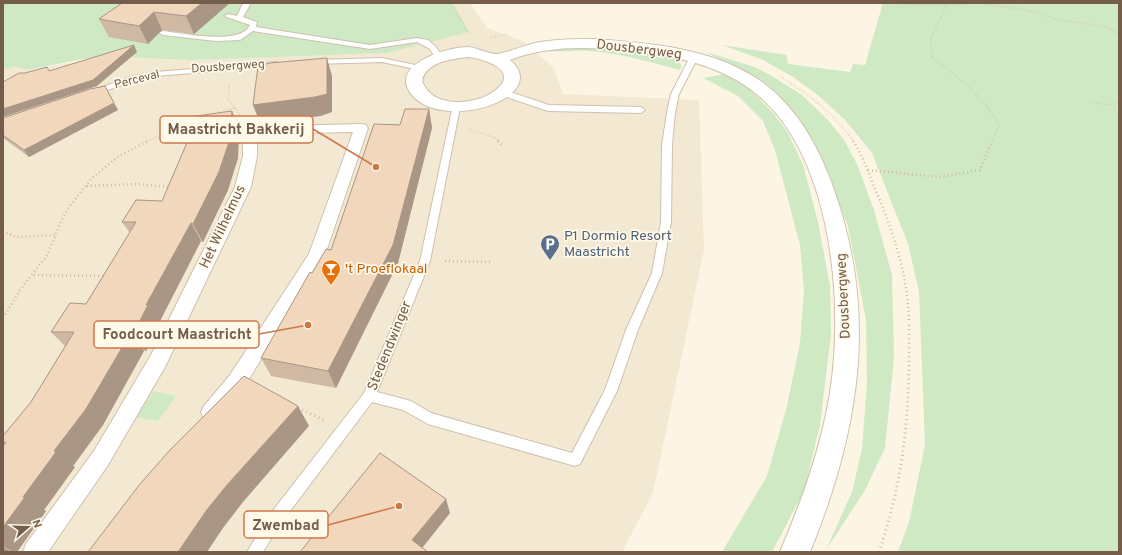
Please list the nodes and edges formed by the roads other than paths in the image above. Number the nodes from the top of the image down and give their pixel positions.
1 (247, 3) edge
2 (228, 16) dead end
3 (239, 18) junction
4 (252, 29) junction
5 (163, 33) dead end
6 (439, 57) junction
7 (694, 57) junction
8 (499, 59) junction
9 (302, 62) edge
10 (288, 63) edge
11 (420, 68) junction
12 (180, 71) joint
13 (504, 93) junction
14 (81, 95) edge
15 (456, 107) junction
16 (641, 110) dead end
17 (369, 396) junction
18 (202, 424) edge
19 (34, 552) edge
20 (254, 552) edge
21 (795, 552) edge

1 - 3 lane
2 - 3 lane
3 - 4 lane
4 - 5 lane
4 - 6 lane
6 - 8 street
6 - 11 street
7 - 8 street, Dousbergweg
7 - 17 lane
7 - 21 street, Dousbergweg
8 - 13 street
9 - 11 lane
10 - 12 lane, Dousbergweg
11 - 15 street
12 - 14 lane, Perceval
13 - 15 street
13 - 16 lane
15 - 17 lane, Stedendwinger
17 - 20 lane, Stedendwinger
18 - 19 street, Het Wilhelmus

